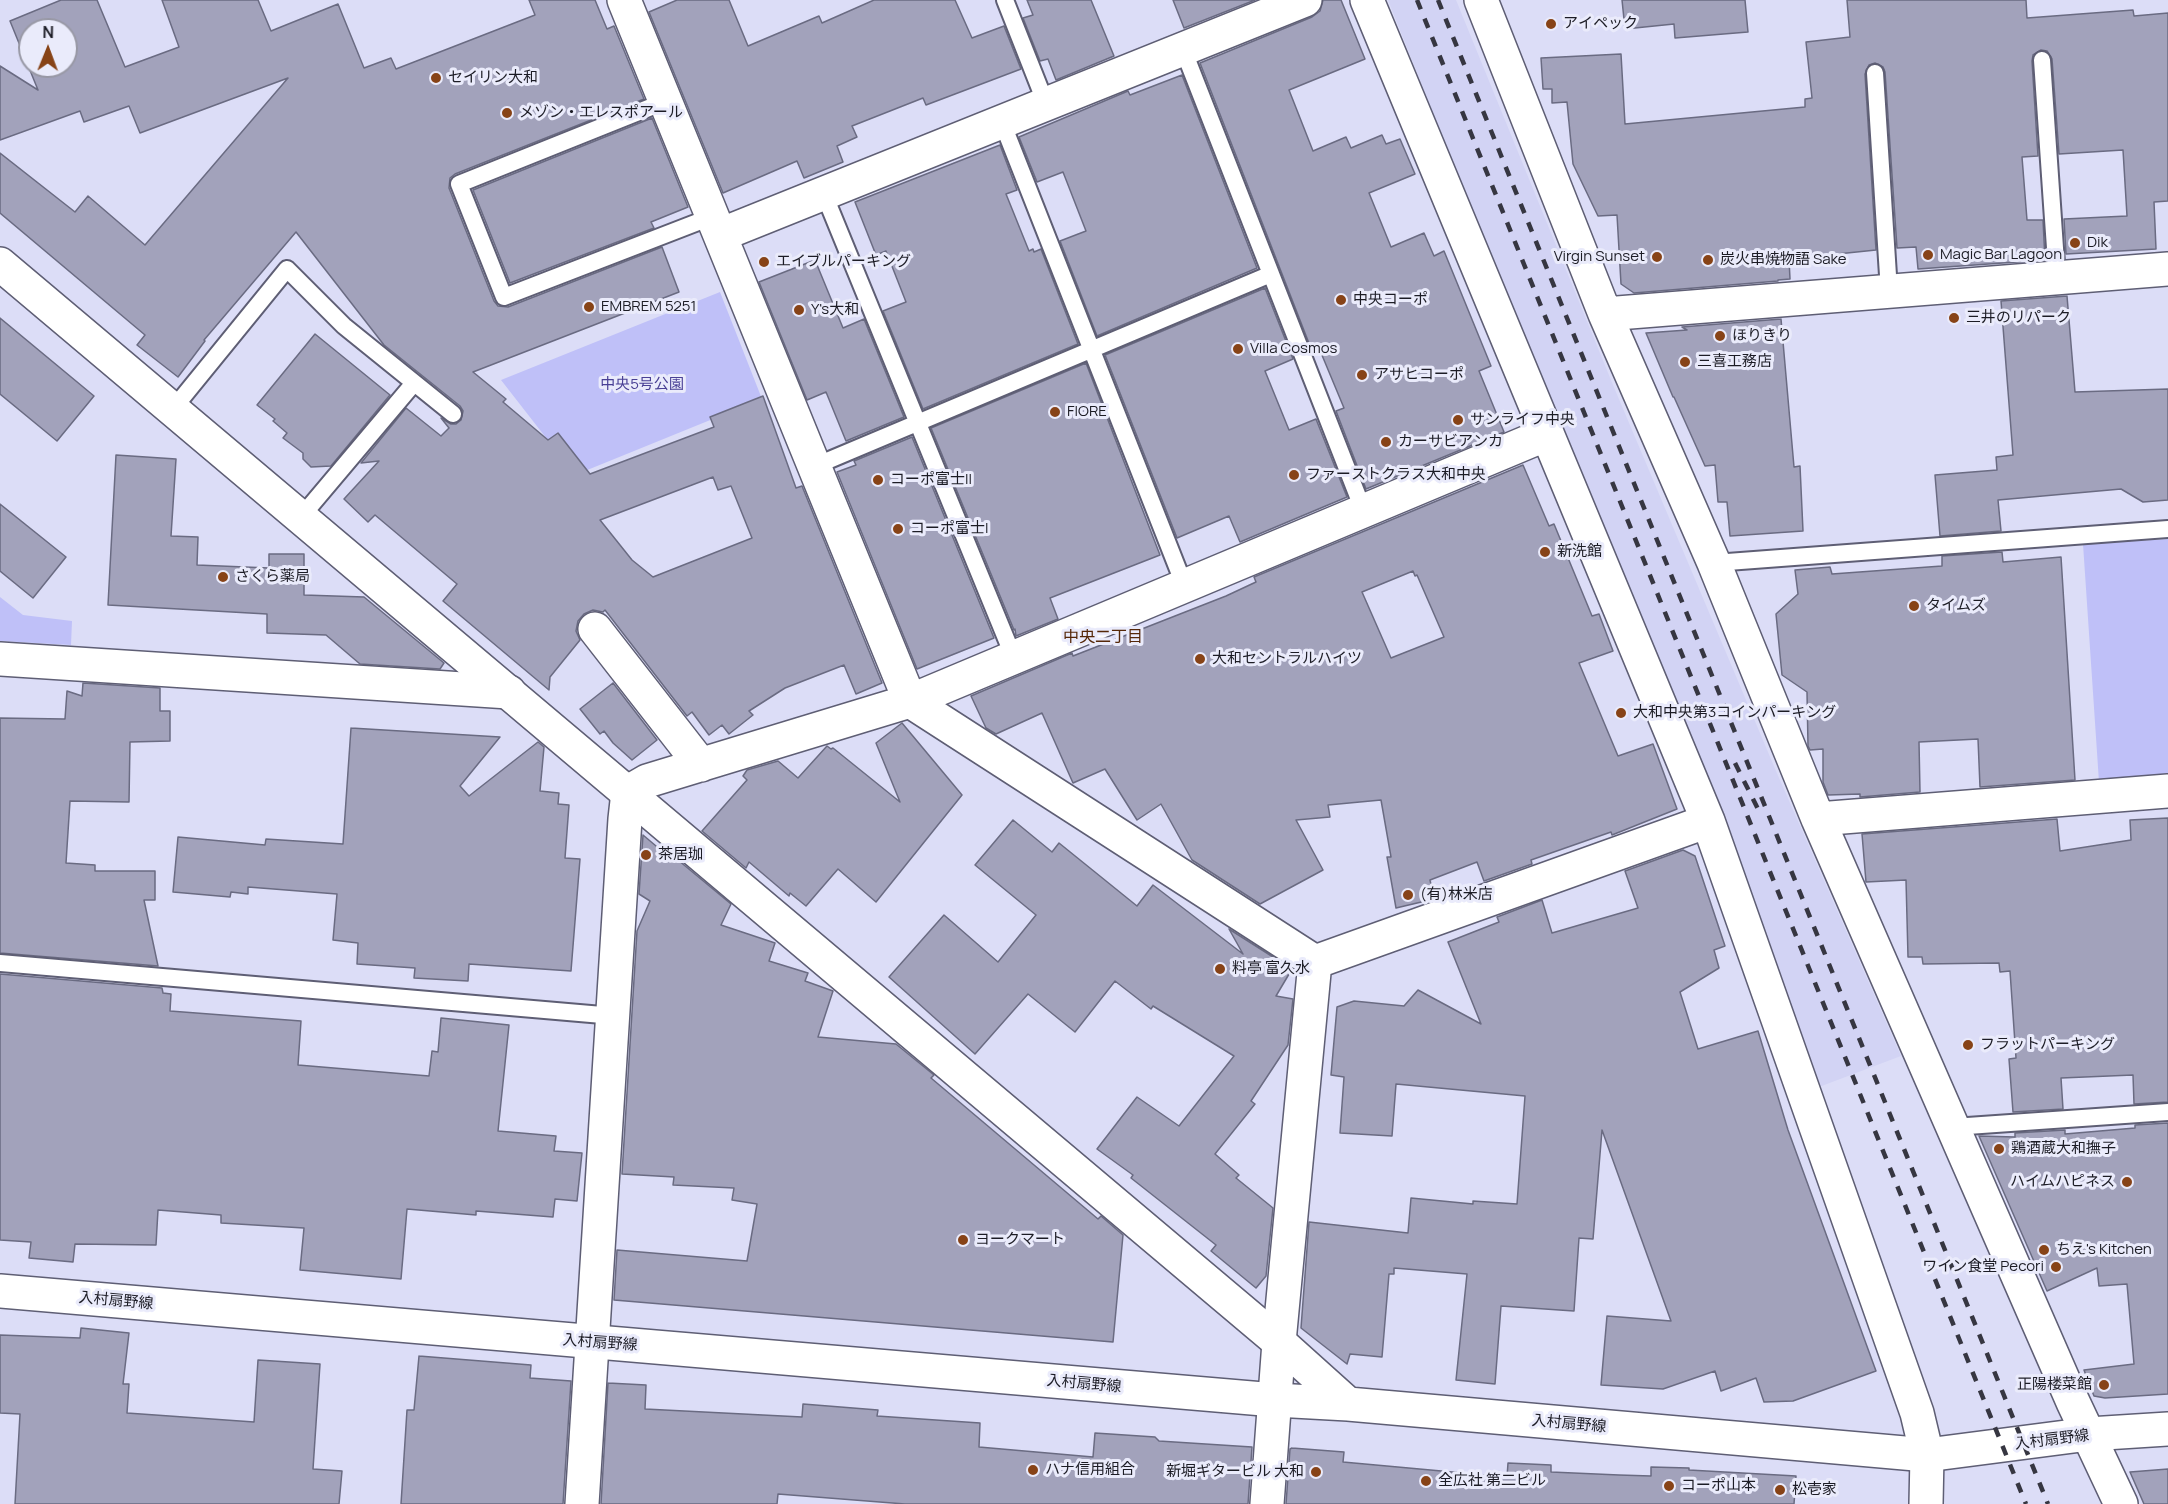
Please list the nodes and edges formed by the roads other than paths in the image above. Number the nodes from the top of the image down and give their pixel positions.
1 (624, 0) edge
2 (1005, 0) edge
3 (1305, 0) edge
4 (1367, 0) edge
5 (1481, 0) edge
6 (1183, 49) junction
7 (2042, 60) dead end
8 (1875, 73) dead end
9 (666, 101) junction
10 (1046, 104) junction
11 (1002, 122) junction
12 (824, 194) junction
13 (716, 226) junction
14 (0, 264) edge
15 (2168, 268) edge
16 (1270, 274) junction
17 (2057, 277) junction
18 (1889, 291) junction
19 (1605, 314) junction
20 (1092, 350) junction
21 (414, 383) junction
22 (173, 409) junction
23 (453, 414) dead end
24 (918, 423) junction
25 (1547, 434) junction
26 (815, 466) junction
27 (1364, 512) junction
28 (301, 517) junction
29 (2168, 529) edge
30 (1714, 563) junction
31 (1185, 587) junction
32 (595, 629) dead end
33 (1014, 658) junction
34 (0, 659) edge
35 (509, 692) junction
36 (910, 701) junction
37 (701, 765) junction
38 (2168, 791) edge
39 (628, 792) junction
40 (1818, 819) junction
41 (1708, 821) junction
42 (1315, 962) junction
43 (0, 963) edge
44 (614, 1016) junction
45 (2168, 1112) edge
46 (1953, 1127) junction
47 (0, 1292) edge
48 (592, 1342) junction
49 (1279, 1342) junction
50 (1275, 1400) junction
51 (1348, 1404) junction
52 (2168, 1429) edge
53 (2089, 1434) junction
54 (1927, 1455) junction
55 (582, 1504) edge
56 (1267, 1504) edge
57 (1926, 1504) edge
58 (2121, 1504) edge

1 - 9 street
2 - 10 lane
3 - 6 street
4 - 25 street
5 - 19 street
6 - 10 street
6 - 16 lane
7 - 17 lane
8 - 18 lane
9 - 13 street
9 - 13 lane
10 - 11 street
11 - 12 street
11 - 20 lane
12 - 13 street
12 - 24 lane
13 - 26 street
14 - 22 street
15 - 17 street
16 - 20 lane
16 - 27 lane
17 - 18 street
18 - 19 street
19 - 30 street
20 - 24 lane
20 - 31 lane
21 - 22 lane
21 - 23 lane
21 - 28 lane
22 - 28 street
24 - 26 lane
24 - 33 lane
25 - 27 street
25 - 41 street
26 - 36 street
27 - 31 street
28 - 35 street
29 - 30 lane
30 - 40 street
31 - 33 street
32 - 37 street
33 - 36 street
34 - 35 street
35 - 39 street
36 - 37 street
36 - 42 street
37 - 39 street
38 - 40 street
39 - 44 street
39 - 49 street
40 - 46 street
41 - 42 street
41 - 54 street
42 - 49 street
43 - 44 lane
44 - 48 street
45 - 46 lane
46 - 53 street
47 - 48 street, 入村扇野線
48 - 50 street, 入村扇野線
48 - 55 street
49 - 50 street
49 - 51 street
50 - 51 street, 入村扇野線
50 - 56 street
51 - 54 street, 入村扇野線
52 - 53 street, 入村扇野線
53 - 54 street, 入村扇野線
53 - 58 street
54 - 57 street

